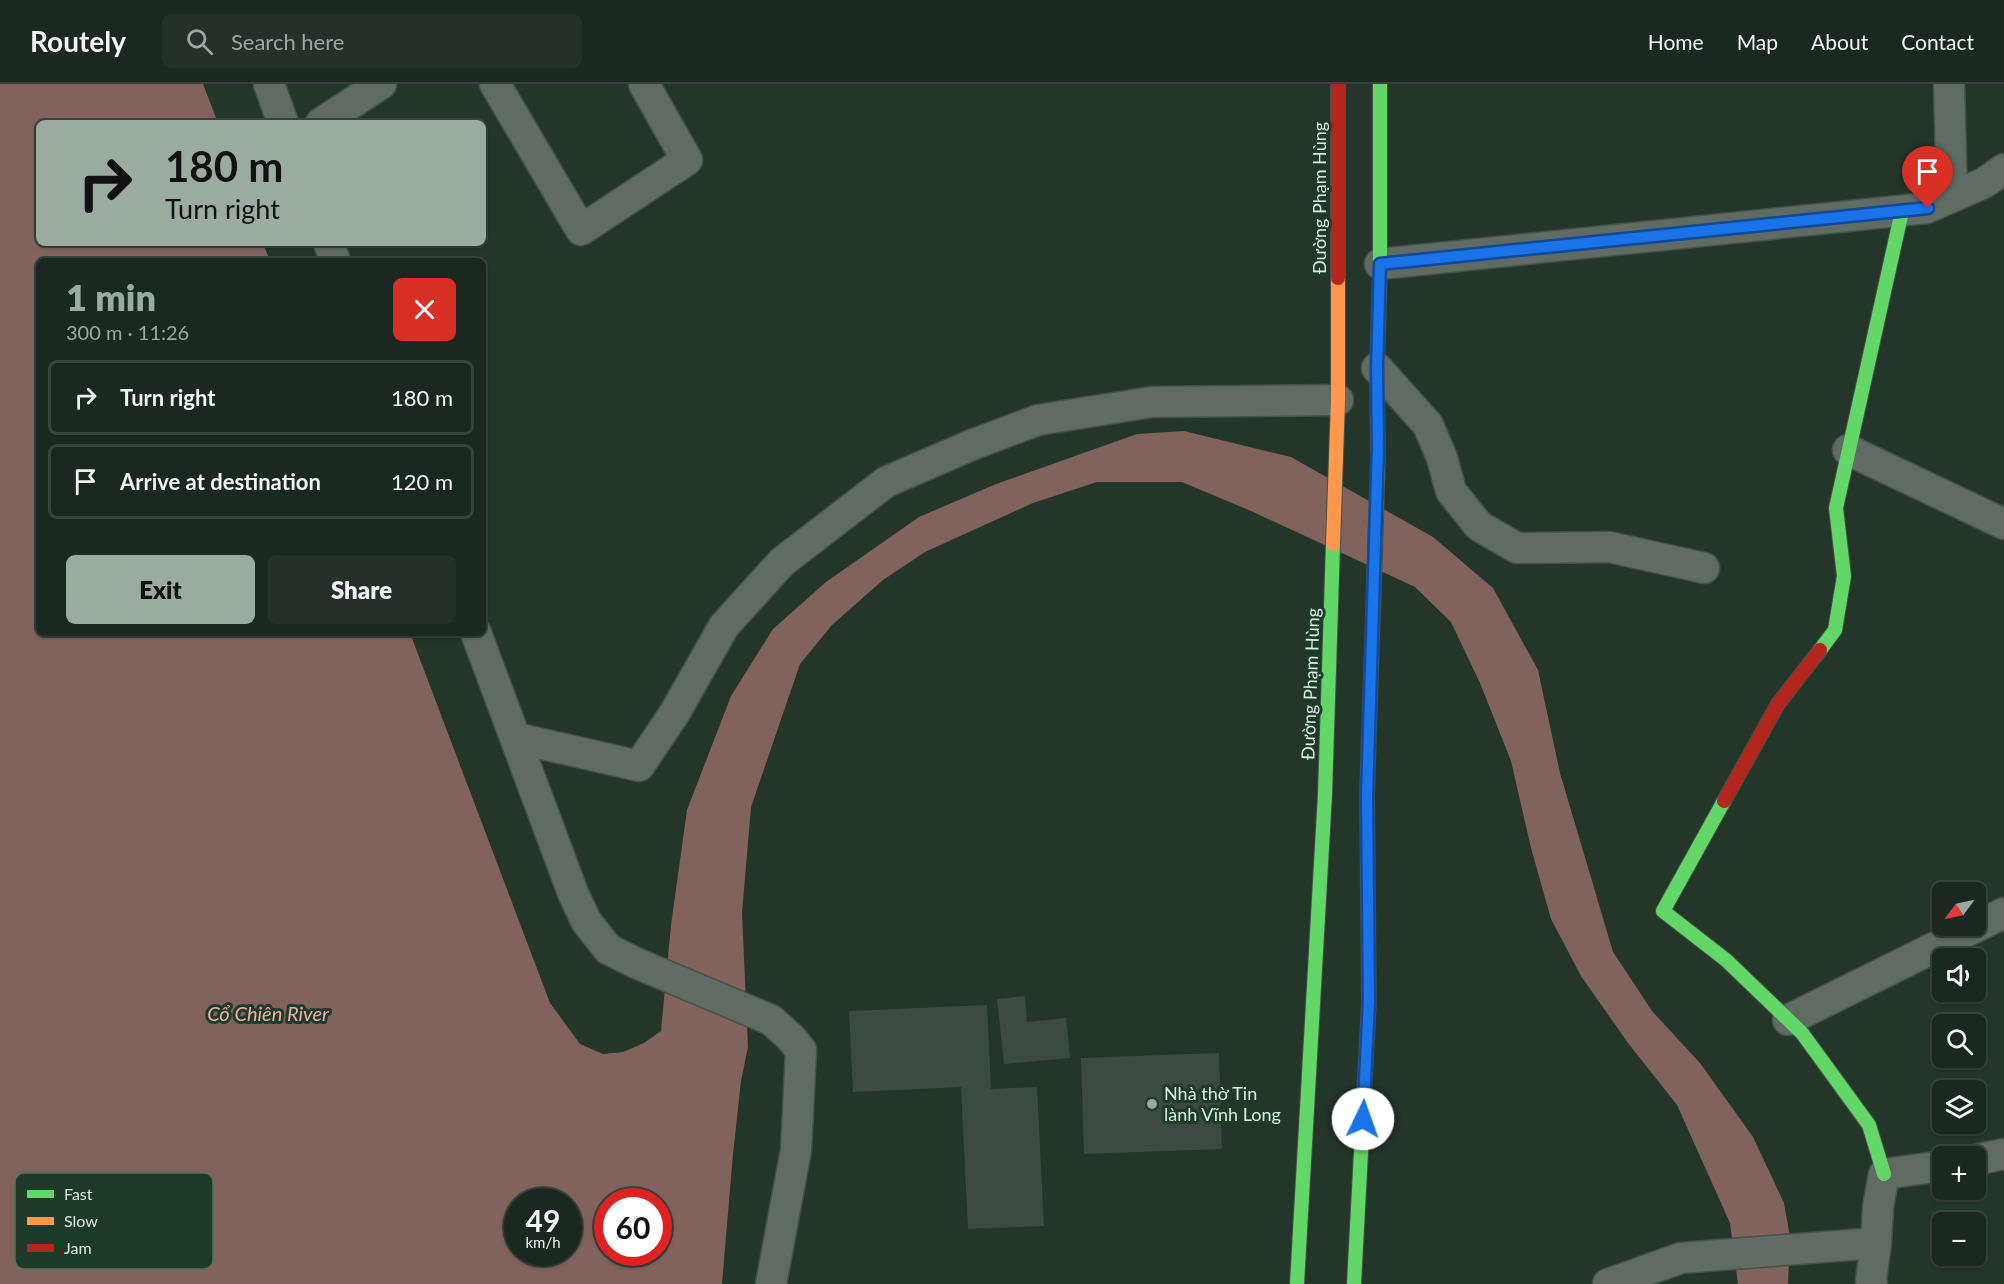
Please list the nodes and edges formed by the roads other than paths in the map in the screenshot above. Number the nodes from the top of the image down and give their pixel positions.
1 (269, 84) edge
2 (381, 84) edge
3 (495, 84) edge
4 (644, 84) edge
5 (1338, 84) edge
6 (1380, 84) edge
7 (1949, 84) edge
8 (282, 120) edge
9 (326, 120) edge
10 (2004, 169) edge
11 (1952, 197) junction
12 (1902, 211) junction
13 (1380, 264) junction
14 (1377, 368) junction
15 (1338, 400) junction
16 (1848, 450) junction
17 (2004, 524) edge
18 (1704, 568) dead end
19 (477, 636) edge
20 (516, 738) junction
21 (2004, 913) edge
22 (1788, 1020) junction
23 (2004, 1154) edge
24 (1986, 1158) edge
25 (1932, 1167) edge
26 (1884, 1174) junction
27 (1876, 1243) junction
28 (771, 1284) edge
29 (1297, 1284) edge
30 (1354, 1284) edge
31 (1608, 1284) edge
32 (1872, 1284) edge

1 - 8 street
2 - 9 street
3 - 4 street
5 - 15 main road, Đường Phạm Hùng
6 - 13 main road
7 - 11 street
10 - 11 street
11 - 12 street
12 - 13 street
12 - 16 main road
13 - 14 main road
14 - 18 street
14 - 30 main road
15 - 20 street
15 - 29 main road, Đường Phạm Hùng
16 - 17 street
16 - 22 main road
19 - 20 street
20 - 28 street
21 - 22 street
22 - 26 main road
23 - 24 street
25 - 26 street
26 - 27 street
27 - 31 street
27 - 32 street

